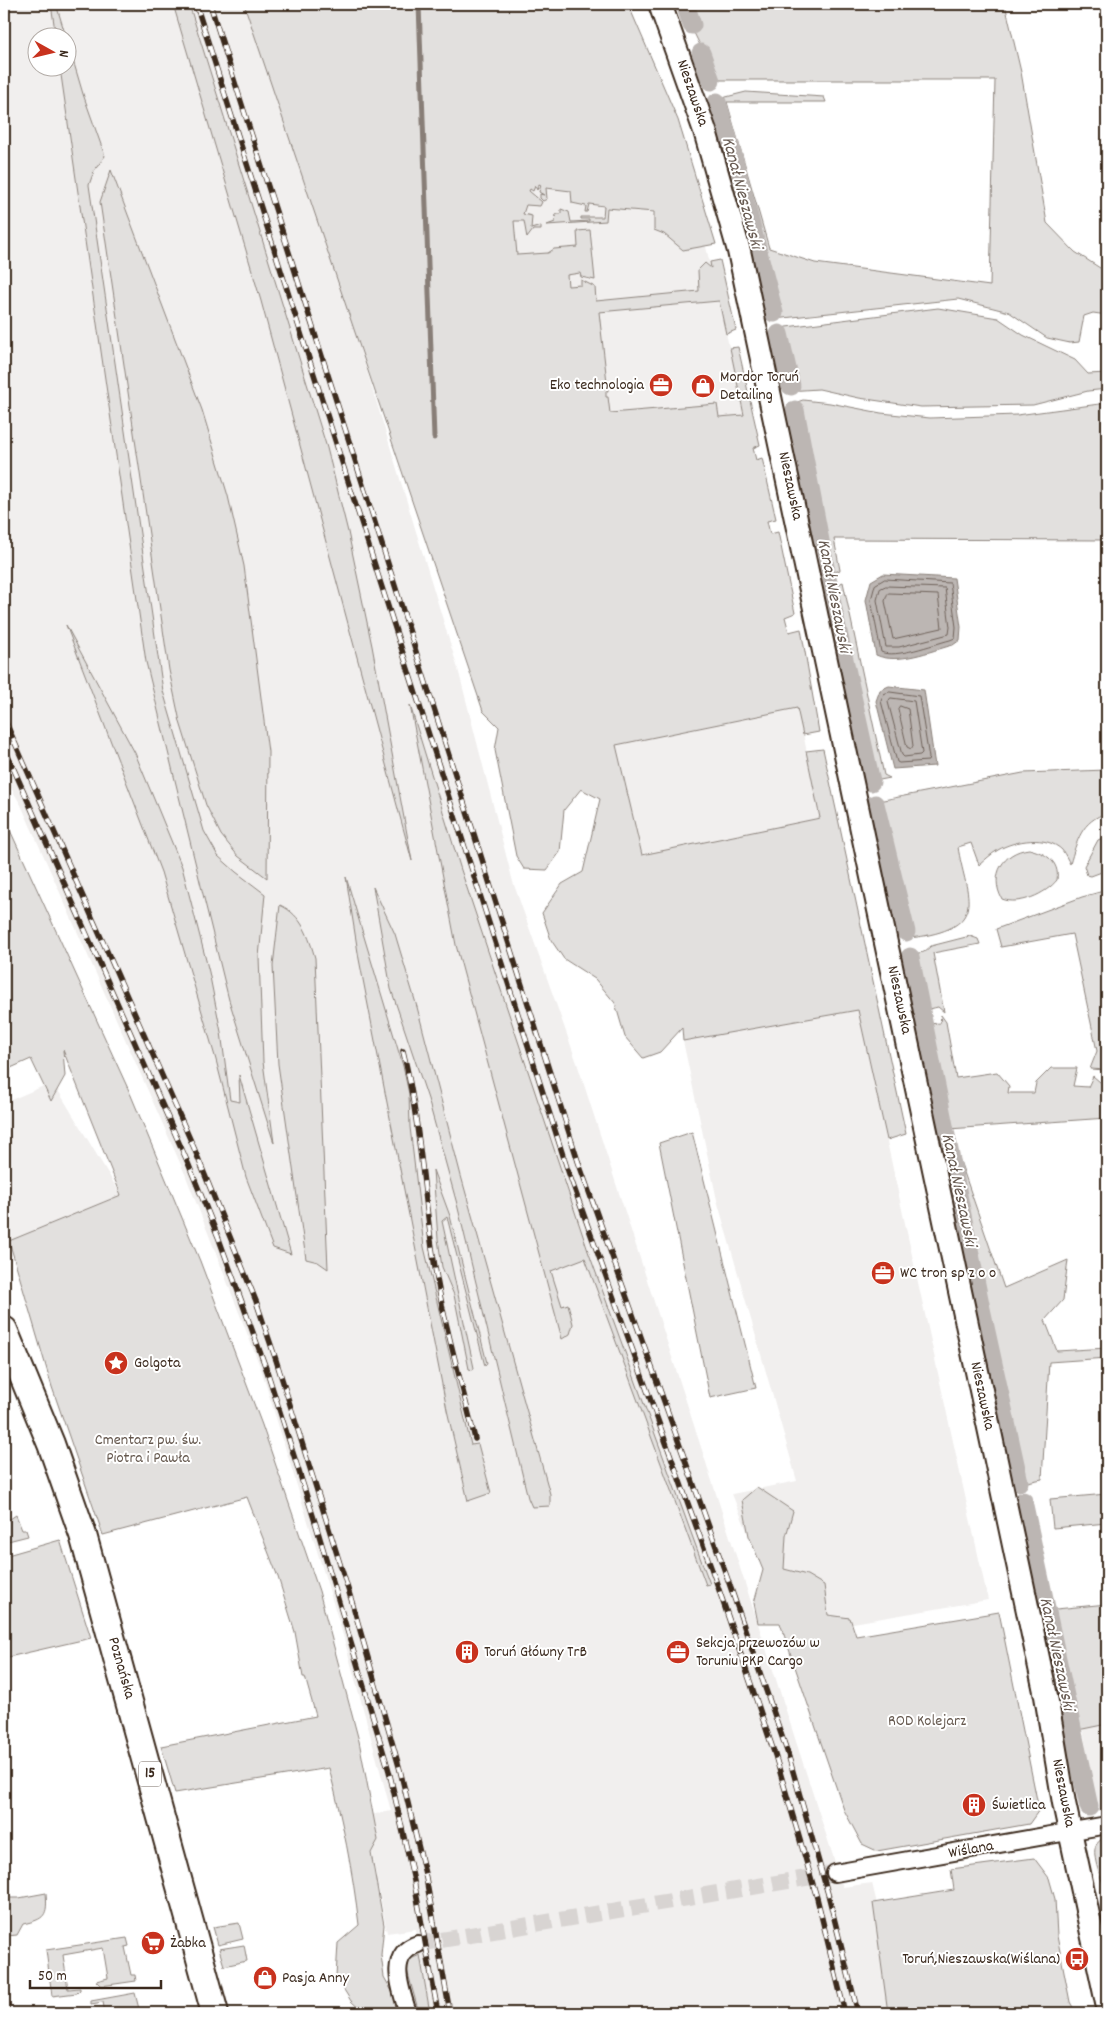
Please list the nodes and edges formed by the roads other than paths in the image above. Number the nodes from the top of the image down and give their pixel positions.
1 (660, 4) edge
2 (4, 1330) edge
3 (1107, 1825) edge
4 (1071, 1832) junction
5 (835, 1873) tunnel mouth
6 (418, 1944) tunnel mouth
7 (1107, 2003) edge
8 (216, 2013) edge
9 (408, 2013) edge

1 - 4 main road, Nieszawska
2 - 8 main road, Poznańska / 15
3 - 4 street, Wiślana
4 - 5 street, Wiślana
4 - 7 main road, Nieszawska
6 - 9 street

